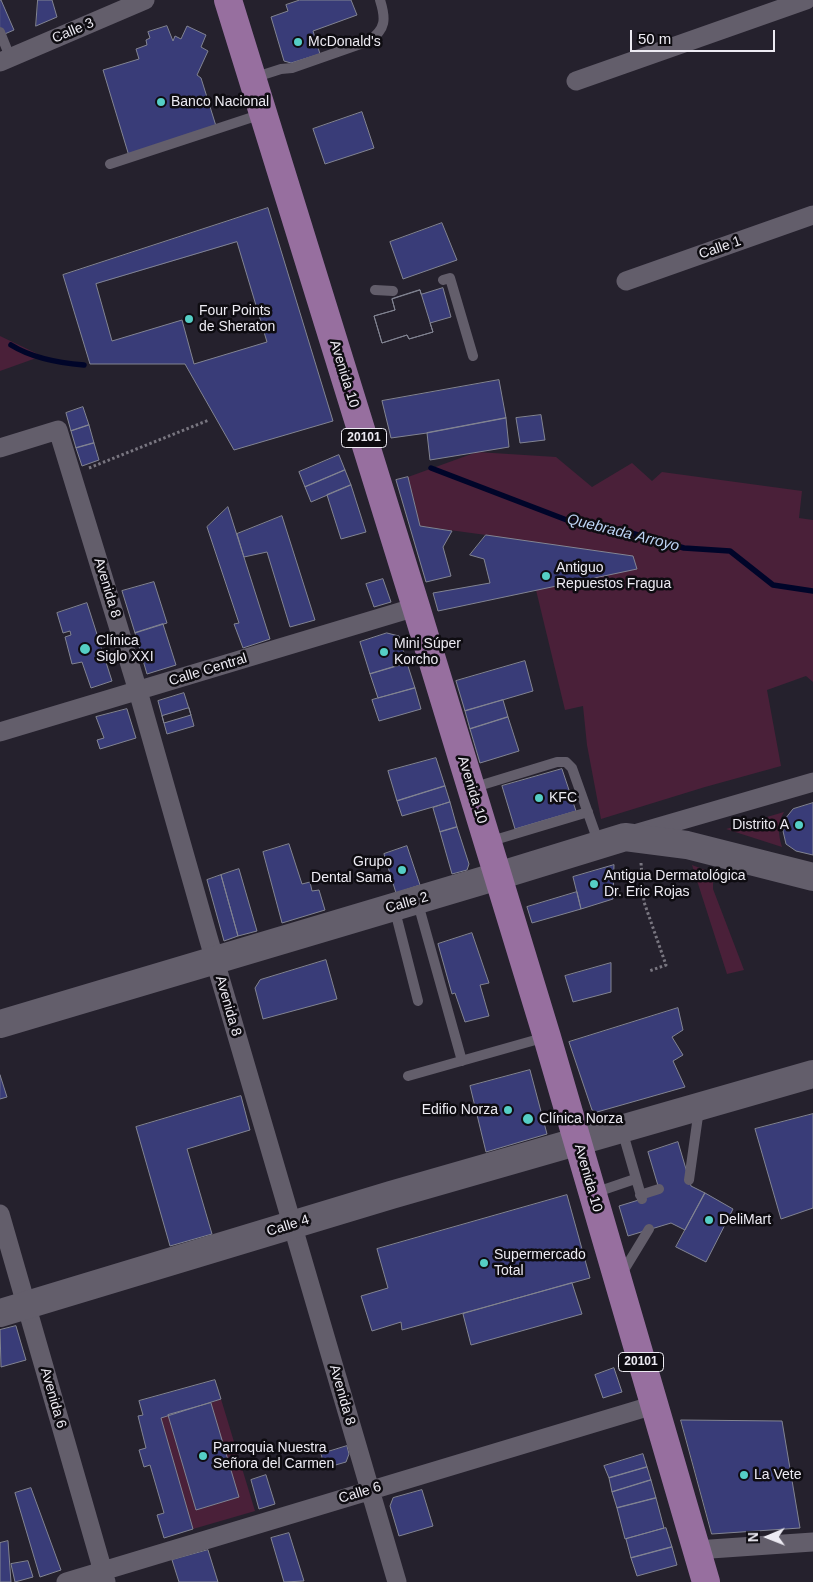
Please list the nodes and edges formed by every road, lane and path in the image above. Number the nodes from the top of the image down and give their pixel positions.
1 (145, 0) edge
2 (228, 0) edge
3 (380, 0) edge
4 (806, 0) edge
5 (0, 32) edge
6 (5, 60) edge
7 (252, 78) junction
8 (576, 81) dead end
9 (263, 114) junction
10 (110, 164) dead end
11 (813, 215) edge
12 (443, 280) dead end
13 (626, 280) dead end
14 (375, 290) dead end
15 (393, 291) dead end
16 (473, 356) dead end
17 (209, 420) dead end
18 (0, 448) edge
19 (72, 475) junction
20 (416, 607) junction
21 (138, 691) junction
22 (0, 732) edge
23 (813, 782) edge
24 (472, 788) junction
25 (588, 812) junction
26 (632, 838) junction
27 (488, 842) junction
28 (599, 845) junction
29 (498, 876) junction
30 (813, 877) edge
31 (406, 903) junction
32 (215, 961) junction
33 (649, 970) dead end
34 (418, 1001) dead end
35 (0, 1024) edge
36 (547, 1037) junction
37 (462, 1061) junction
38 (813, 1074) edge
39 (408, 1076) dead end
40 (699, 1106) junction
41 (622, 1129) junction
42 (577, 1141) junction
43 (635, 1179) junction
44 (689, 1180) dead end
45 (659, 1189) dead end
46 (592, 1193) junction
47 (0, 1214) edge
48 (292, 1225) junction
49 (649, 1230) dead end
50 (618, 1280) junction
51 (26, 1305) junction
52 (0, 1313) edge
53 (654, 1405) junction
54 (370, 1490) junction
55 (813, 1542) edge
56 (696, 1550) junction
57 (104, 1576) edge
58 (66, 1582) edge
59 (397, 1582) edge
60 (706, 1582) edge

1 - 6 street, Calle 3
2 - 7 main road, Avenida 10 / 20101
3 - 7 lane
4 - 8 street
5 - 6 lane
7 - 9 main road, Avenida 10 / 20101
9 - 10 lane
9 - 20 main road, Avenida 10 / 20101
11 - 13 street, Calle 1
12 - 16 lane
14 - 15 lane
17 - 19 path
18 - 19 street, Avenida 8
19 - 21 street, Avenida 8
20 - 21 street, Calle Central
20 - 24 main road, Avenida 10 / 20101
21 - 22 street, Calle Central
21 - 32 street, Avenida 8
23 - 26 street, Calle 2
24 - 25 lane
24 - 27 main road, Avenida 10 / 20101
25 - 27 lane
25 - 28 lane
26 - 28 street, Calle 2
26 - 30 street
26 - 33 path
27 - 29 main road, Avenida 10 / 20101
28 - 29 street, Calle 2
29 - 31 street, Calle 2
29 - 36 main road, Avenida 10 / 20101
31 - 32 street, Calle 2
31 - 34 lane
31 - 37 lane
32 - 35 street, Calle 2
32 - 48 street, Avenida 8
36 - 37 lane
36 - 42 main road, Avenida 10 / 20101
37 - 39 lane
38 - 40 street, Calle 4
40 - 41 street, Calle 4
40 - 44 lane
41 - 42 street, Calle 4
41 - 43 lane
42 - 46 main road, Avenida 10 / 20101
42 - 48 street, Calle 4
43 - 45 lane
43 - 46 lane
46 - 50 main road, Avenida 10 / 20101
47 - 51 street, Avenida 6
48 - 51 street, Calle 4
48 - 54 street, Avenida 8
49 - 50 lane
50 - 53 main road, Avenida 10 / 20101
51 - 52 street, Calle 4
51 - 57 street, Avenida 6
53 - 54 street, Calle 6
53 - 56 main road, Avenida 10 / 20101
54 - 57 street, Calle 6
54 - 59 street, Avenida 8
55 - 56 street
56 - 60 main road, Avenida 10 / 20101
57 - 58 street, Calle 6

